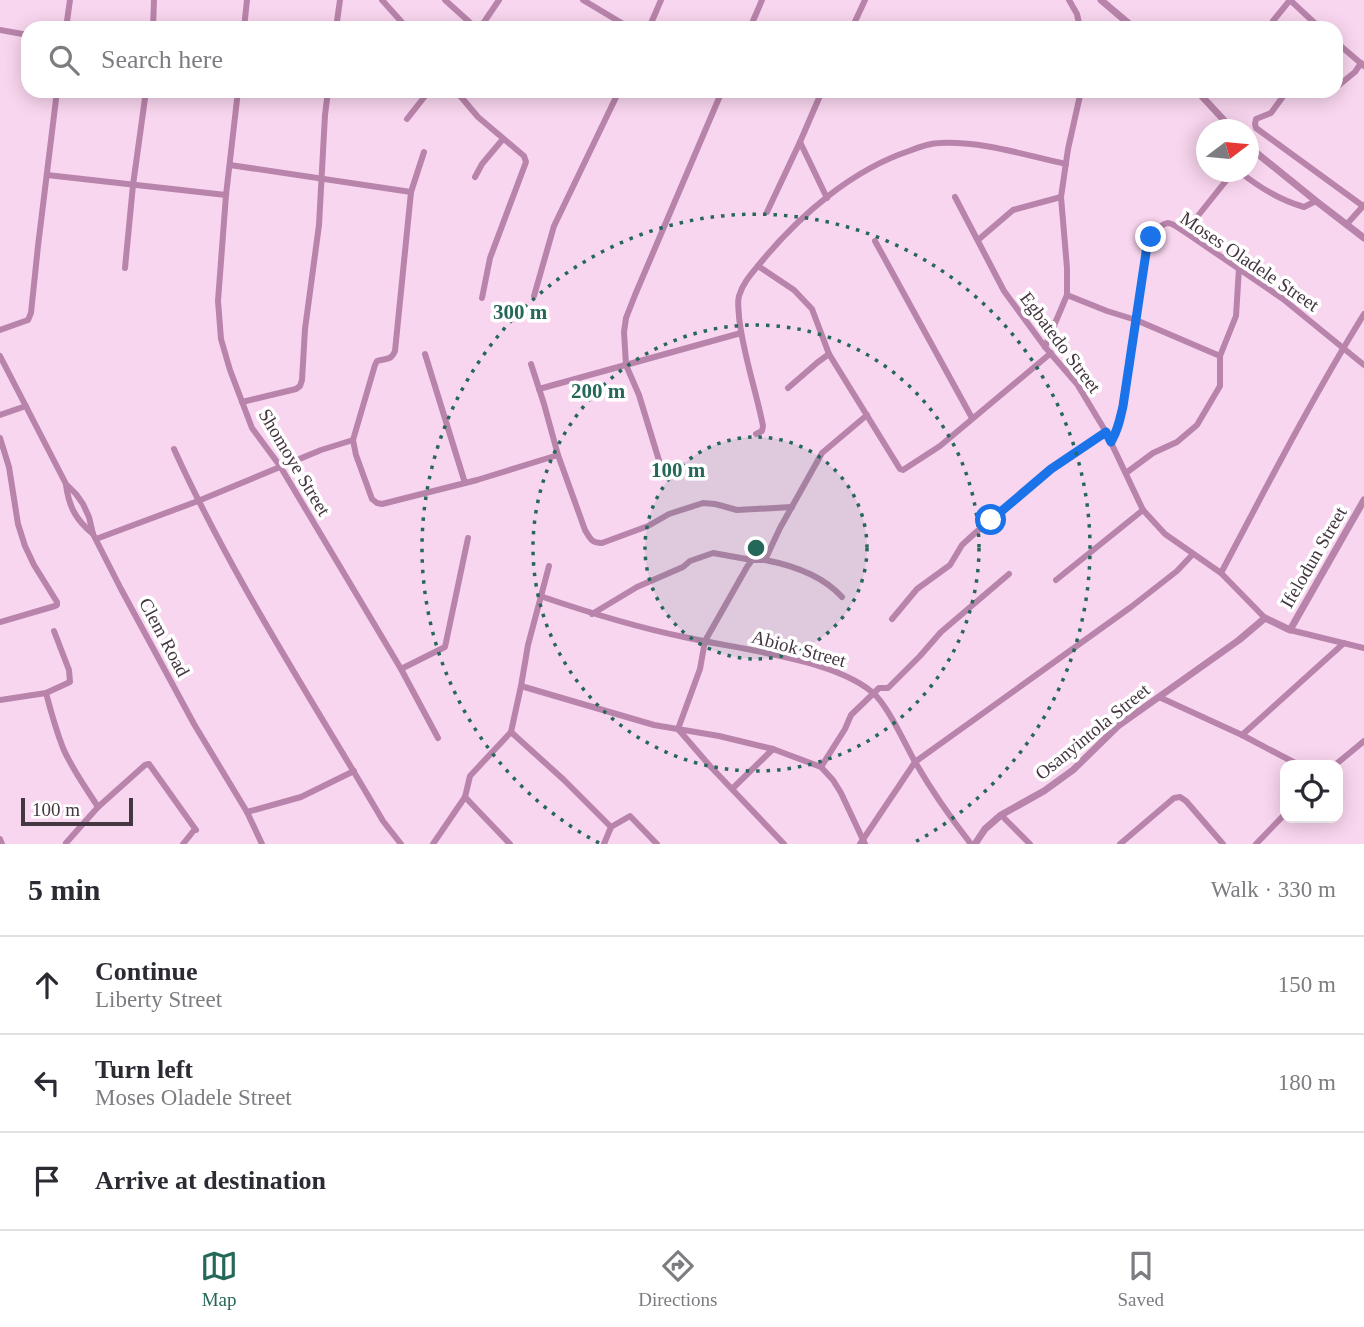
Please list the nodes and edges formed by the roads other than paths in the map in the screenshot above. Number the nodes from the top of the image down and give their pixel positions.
1 (70, 0) edge
2 (154, 0) edge
3 (247, 0) edge
4 (340, 0) edge
5 (382, 0) edge
6 (445, 0) edge
7 (499, 0) edge
8 (583, 0) edge
9 (661, 0) edge
10 (762, 0) edge
11 (865, 0) edge
12 (1069, 0) edge
13 (1101, 0) edge
14 (1290, 0) edge
15 (67, 21) edge
16 (153, 21) edge
17 (245, 21) edge
18 (337, 21) edge
19 (401, 21) edge
20 (470, 21) edge
21 (483, 21) edge
22 (618, 21) edge
23 (652, 21) edge
24 (753, 21) edge
25 (855, 21) edge
26 (1078, 21) edge
27 (1126, 21) edge
28 (1273, 21) dead end
29 (1312, 21) edge
30 (0, 30) edge
31 (21, 34) edge
32 (1343, 48) edge
33 (1362, 65) edge
34 (1343, 82) edge
35 (56, 98) edge
36 (145, 98) edge
37 (237, 98) edge
38 (328, 98) edge
39 (424, 98) edge
40 (461, 98) edge
41 (616, 98) edge
42 (719, 98) edge
43 (819, 98) edge
44 (1080, 98) edge
45 (1203, 98) edge
46 (1282, 98) edge
47 (407, 119) dead end
48 (1223, 119) edge
49 (1256, 119) edge
50 (1259, 130) edge
51 (503, 139) junction
52 (800, 142) junction
53 (424, 152) dead end
54 (1259, 156) edge
55 (1066, 164) junction
56 (230, 165) junction
57 (47, 175) junction
58 (475, 177) dead end
59 (322, 179) junction
60 (1225, 182) edge
61 (1254, 182) edge
62 (133, 185) junction
63 (411, 192) junction
64 (226, 195) junction
65 (955, 197) dead end
66 (1061, 197) junction
67 (827, 198) junction
68 (1315, 201) junction
69 (1364, 206) edge
70 (767, 212) dead end
71 (1347, 224) junction
72 (1185, 232) junction
73 (1364, 238) edge
74 (978, 240) junction
75 (876, 241) dead end
76 (758, 266) junction
77 (125, 268) dead end
78 (1239, 268) junction
79 (1067, 295) junction
80 (534, 296) dead end
81 (482, 298) dead end
82 (1364, 314) edge
83 (1136, 320) junction
84 (0, 330) edge
85 (741, 333) junction
86 (1045, 347) junction
87 (1343, 347) junction
88 (1051, 353) junction
89 (425, 354) dead end
90 (830, 355) junction
91 (0, 356) edge
92 (1220, 356) junction
93 (531, 364) dead end
94 (626, 365) junction
95 (1364, 365) edge
96 (788, 388) dead end
97 (539, 389) junction
98 (242, 402) junction
99 (26, 406) junction
100 (0, 415) edge
101 (867, 415) junction
102 (972, 418) junction
103 (1106, 432) junction
104 (756, 435) dead end
105 (0, 438) edge
106 (353, 440) junction
107 (1111, 442) junction
108 (174, 449) dead end
109 (558, 455) junction
110 (280, 466) junction
111 (661, 467) dead end
112 (1126, 473) junction
113 (465, 483) junction
114 (66, 484) junction
115 (1364, 500) edge
116 (198, 501) junction
117 (792, 507) junction
118 (1143, 510) junction
119 (94, 536) junction
120 (468, 538) dead end
121 (1193, 554) junction
122 (752, 560) junction
123 (765, 560) junction
124 (550, 566) dead end
125 (1221, 573) junction
126 (1009, 575) dead end
127 (1056, 580) dead end
128 (540, 596) junction
129 (842, 597) dead end
130 (592, 614) junction
131 (1265, 618) junction
132 (892, 619) dead end
133 (0, 622) edge
134 (1290, 629) junction
135 (54, 631) dead end
136 (705, 641) junction
137 (1344, 643) junction
138 (1364, 648) edge
139 (401, 668) junction
140 (521, 686) junction
141 (874, 693) junction
142 (46, 694) junction
143 (1159, 697) junction
144 (0, 700) edge
145 (678, 729) junction
146 (511, 732) junction
147 (1241, 735) junction
148 (438, 738) dead end
149 (1364, 741) edge
150 (773, 749) junction
151 (1289, 760) edge
152 (1341, 760) edge
153 (915, 762) junction
154 (821, 767) junction
155 (354, 771) junction
156 (732, 789) junction
157 (465, 797) junction
158 (98, 807) junction
159 (247, 812) junction
160 (1001, 815) junction
161 (1280, 819) edge
162 (611, 827) junction
163 (0, 839) edge
164 (66, 843) edge
165 (863, 843) edge
166 (2, 844) edge
167 (183, 844) edge
168 (262, 844) edge
169 (401, 844) edge
170 (433, 844) edge
171 (510, 844) edge
172 (604, 844) edge
173 (657, 844) edge
174 (784, 844) edge
175 (973, 844) edge
176 (1030, 844) edge
177 (1121, 844) edge
178 (1223, 844) edge
179 (1256, 844) edge

1 - 15 street
2 - 16 street
3 - 17 street
4 - 18 street
5 - 19 street
6 - 20 street
7 - 21 street
8 - 22 street
9 - 23 street
10 - 24 street
11 - 25 street
12 - 26 street
13 - 27 street
14 - 28 street
14 - 29 street
30 - 31 street
32 - 33 street
33 - 34 street
35 - 57 street
36 - 62 street
37 - 56 street, Shomoye Street
38 - 59 street
39 - 47 street
40 - 51 street
41 - 80 street
42 - 94 street
43 - 52 street
44 - 55 street
45 - 48 street
46 - 49 street
50 - 69 street
51 - 58 street
51 - 81 street
52 - 67 street
52 - 70 street
53 - 63 street
54 - 68 street
55 - 66 street
55 - 67 street
56 - 59 street
56 - 64 street, Shomoye Street
57 - 62 street
57 - 84 street
59 - 63 street
59 - 98 street
60 - 72 street
61 - 68 street
62 - 64 street
62 - 77 street
63 - 106 street
64 - 98 street, Shomoye Street
65 - 74 street, Egbatedo Street
66 - 74 street
66 - 79 street
67 - 76 street
68 - 71 street
69 - 71 street
71 - 73 street
72 - 78 street, Moses Oladele Street
72 - 83 street, Moses Oladele Street
74 - 86 street, Egbatedo Street
75 - 102 street
76 - 85 street
76 - 90 street
78 - 87 street, Moses Oladele Street
78 - 92 street
79 - 83 street
79 - 86 street
82 - 87 street
83 - 92 street
83 - 107 street, Moses Oladele Street
85 - 94 street
85 - 104 street
86 - 88 street, Egbatedo Street
87 - 95 street, Moses Oladele Street
87 - 125 street
88 - 102 street
88 - 103 street, Egbatedo Street
89 - 113 street
90 - 96 street
90 - 101 street
91 - 99 street, Clem Road
92 - 112 street
93 - 97 street
94 - 97 street
94 - 111 street
97 - 109 street
98 - 110 street, Shomoye Street
99 - 100 street
99 - 114 street, Clem Road
101 - 102 street
101 - 117 street
103 - 107 street, Egbatedo Street
103 - 132 street
105 - 133 street
106 - 110 street
106 - 113 street
107 - 112 street, Egbatedo Street
108 - 116 street
109 - 113 street
109 - 117 street
110 - 116 street
110 - 139 street, Shomoye Street
112 - 118 street, Egbatedo Street
114 - 119 street, Clem Road
114 - 119 street
115 - 134 street, Ifelodun Street
116 - 119 street
116 - 155 street
117 - 123 street
118 - 121 street, Egbatedo Street
118 - 127 street
119 - 159 street, Clem Road
120 - 139 street
121 - 125 street, Egbatedo Street
121 - 153 street
122 - 123 street
122 - 130 street
122 - 136 street
123 - 129 street
124 - 128 street
125 - 131 street, Egbatedo Street
126 - 141 street
128 - 130 street, Abiok Street
128 - 140 street
130 - 136 street, Abiok Street
131 - 134 street
131 - 143 street, Osanyintola Street
134 - 137 street
135 - 142 street
136 - 141 street, Abiok Street
136 - 145 street
137 - 138 street
137 - 147 street
139 - 148 street, Shomoye Street
140 - 145 street
140 - 146 street
141 - 153 street, Abiok Street
141 - 154 street
142 - 144 street
142 - 158 street
143 - 147 street
143 - 160 street, Osanyintola Street
145 - 150 street
145 - 156 street
146 - 157 street
146 - 162 street
147 - 151 street
149 - 152 street
150 - 154 street
150 - 156 street
153 - 165 street
153 - 175 street, Abiok Street
154 - 165 street
155 - 159 street
155 - 169 street
156 - 174 street
157 - 170 street
157 - 171 street
158 - 164 street
158 - 167 street
159 - 168 street, Clem Road
160 - 175 street, Osanyintola Street
160 - 176 street
161 - 179 street
162 - 172 street
162 - 173 street
163 - 166 street
177 - 178 street

